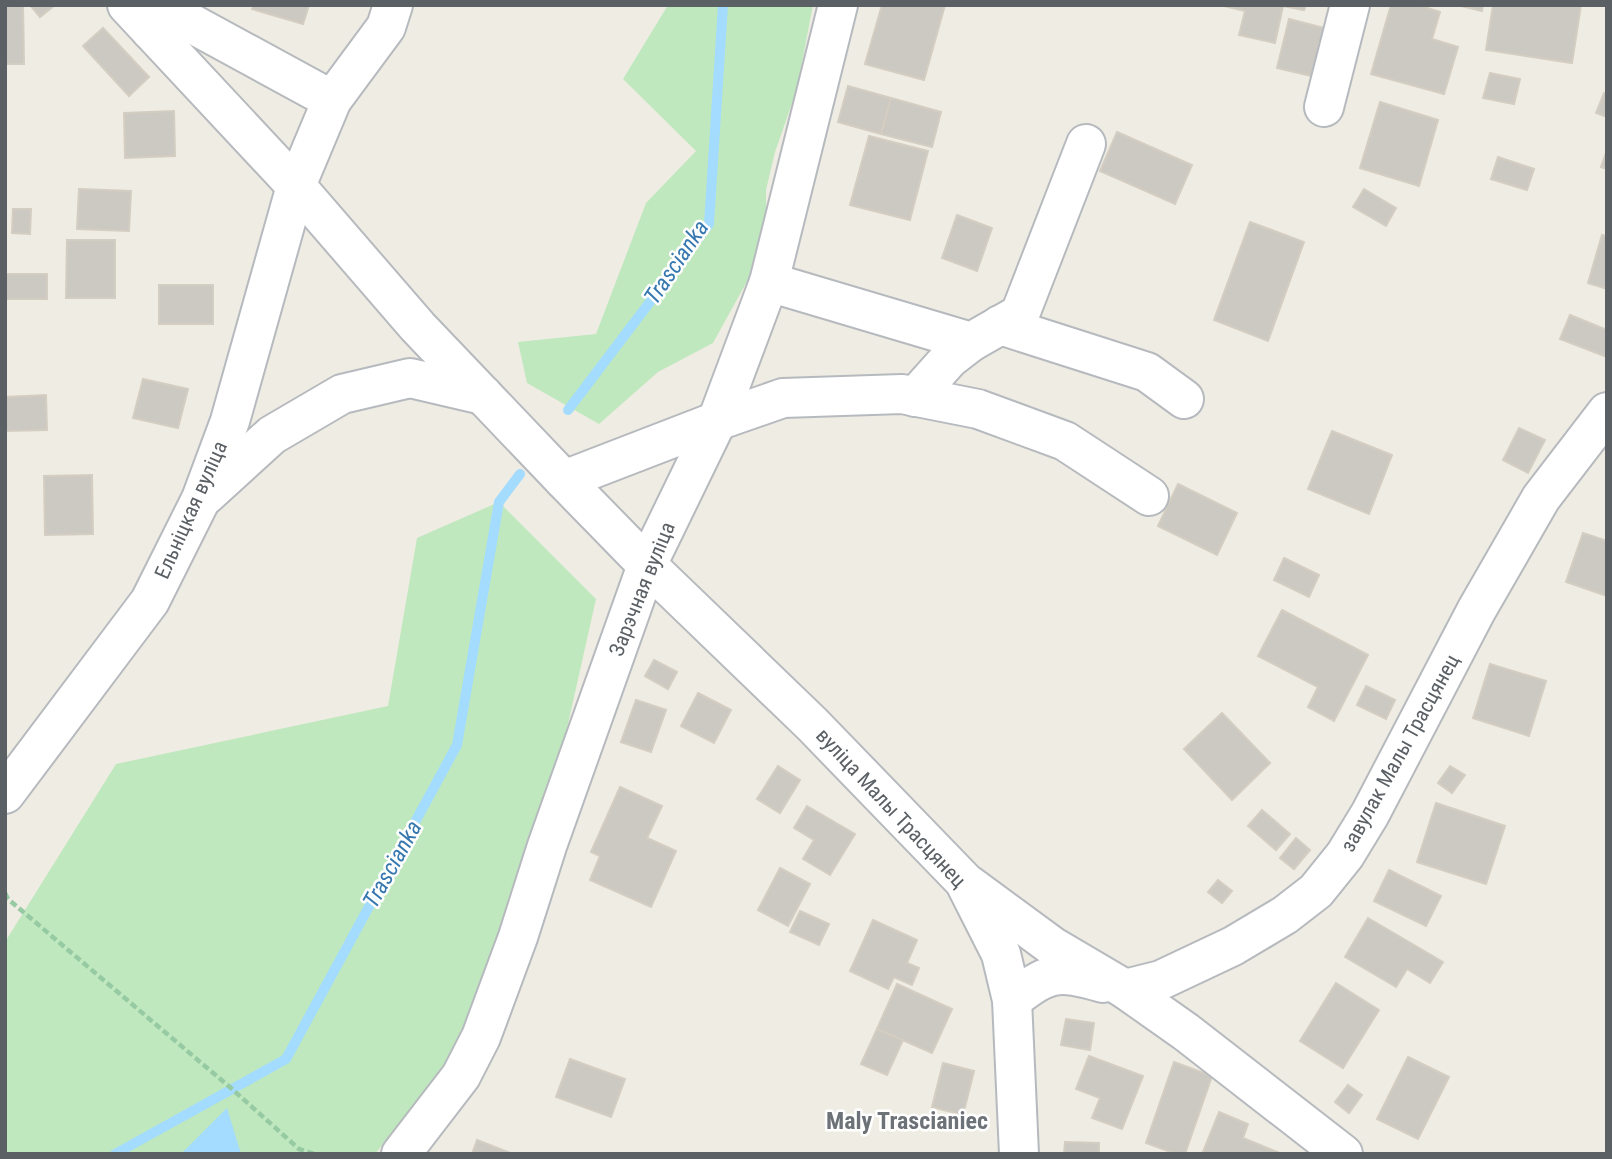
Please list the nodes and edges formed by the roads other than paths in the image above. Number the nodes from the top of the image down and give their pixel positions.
1 (393, 5) edge
2 (838, 5) edge
3 (1350, 5) edge
4 (139, 18) edge
5 (332, 100) junction
6 (1324, 107) dead end
7 (1086, 144) dead end
8 (296, 186) junction
9 (769, 282) junction
10 (986, 334) junction
11 (483, 394) junction
12 (915, 397) junction
13 (1184, 398) dead end
14 (1607, 412) edge
15 (717, 421) junction
16 (564, 480) junction
17 (1149, 496) dead end
18 (201, 499) junction
19 (648, 565) junction
20 (5, 794) edge
21 (964, 881) junction
22 (1125, 989) junction
23 (1012, 1000) junction
24 (401, 1154) edge
25 (1019, 1154) edge
26 (1343, 1154) edge

1 - 5 street, Ельніцкая вуліца
2 - 9 street, Зарэчная вуліца
3 - 6 street
4 - 5 street
4 - 8 street
5 - 8 street, Ельніцкая вуліца
7 - 10 street
8 - 11 street
8 - 18 street, Ельніцкая вуліца
9 - 10 street
9 - 15 street, Зарэчная вуліца
10 - 12 street
10 - 13 street
11 - 16 street
11 - 18 street
12 - 15 street
12 - 17 street
14 - 22 street, завулак Малы Трасцянец
15 - 16 street
15 - 19 street, Зарэчная вуліца
16 - 19 street
18 - 20 street, Ельніцкая вуліца
19 - 21 street, вуліца Малы Трасцянец
19 - 24 street, Зарэчная вуліца
21 - 22 street
21 - 23 street, вуліца Малы Трасцянец
22 - 23 street
22 - 26 street
23 - 25 street, вуліца Малы Трасцянец

